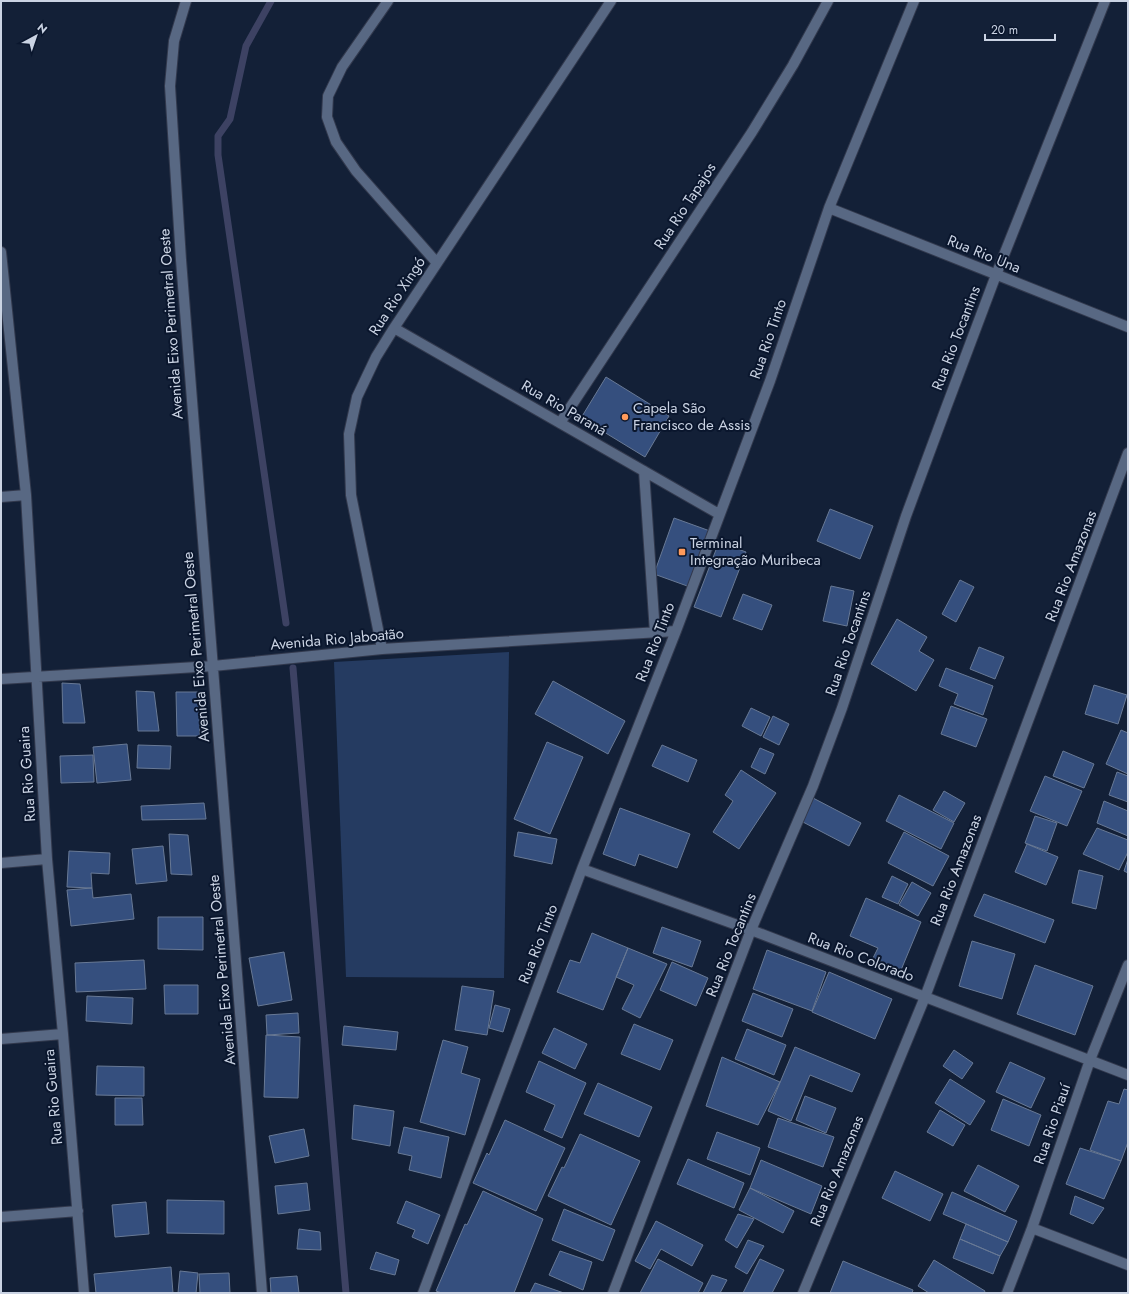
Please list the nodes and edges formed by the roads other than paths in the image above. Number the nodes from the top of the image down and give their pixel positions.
1 (186, 1) edge
2 (388, 1) edge
3 (611, 1) edge
4 (828, 1) edge
5 (914, 1) edge
6 (1105, 1) edge
7 (829, 208) junction
8 (1, 252) edge
9 (437, 263) junction
10 (996, 275) junction
11 (4, 312) edge
12 (1128, 326) edge
13 (394, 328) junction
14 (560, 423) junction
15 (1128, 453) edge
16 (644, 471) junction
17 (26, 494) junction
18 (1, 497) edge
19 (719, 514) junction
20 (676, 631) junction
21 (655, 633) junction
22 (382, 650) junction
23 (213, 666) junction
24 (36, 676) junction
25 (1, 679) edge
26 (47, 859) junction
27 (1, 863) edge
28 (582, 869) junction
29 (751, 930) junction
30 (1128, 965) edge
31 (925, 997) junction
32 (63, 1034) junction
33 (1, 1039) edge
34 (1090, 1060) junction
35 (1128, 1075) edge
36 (78, 1211) junction
37 (1, 1217) edge
38 (1032, 1228) junction
39 (1128, 1265) edge
40 (84, 1293) edge
41 (262, 1293) edge
42 (423, 1293) edge
43 (613, 1293) edge
44 (804, 1293) edge
45 (1007, 1293) edge

1 - 23 street, Avenida Eixo Perimetral Oeste
2 - 9 street
3 - 9 street, Rua Rio Xingó
4 - 14 street, Rua Rio Tapajos
5 - 7 street, Rua Rio Tinto
6 - 10 street, Rua Rio Tocantins
7 - 10 street, Rua Rio Una
7 - 19 street, Rua Rio Tinto
8 - 11 street, Rua Rio Guaira
9 - 13 street, Rua Rio Xingó
10 - 12 street, Rua Rio Una
10 - 29 street, Rua Rio Tocantins
11 - 17 street, Rua Rio Guaira
13 - 14 street, Rua Rio Paraná
13 - 22 street, Rua Rio Xingó
14 - 16 street, Rua Rio Paraná
15 - 31 street, Rua Rio Amazonas
16 - 19 street, Rua Rio Paraná
16 - 21 street, Rua Rio Tinto
17 - 18 street
17 - 24 street, Rua Rio Guaira
19 - 20 street, Rua Rio Tinto
20 - 21 street, Avenida Rio Jaboatão
20 - 28 street, Rua Rio Tinto
21 - 22 street, Avenida Rio Jaboatão
22 - 23 street, Avenida Rio Jaboatão
23 - 24 street, Avenida Rio Jaboatão
23 - 41 street, Avenida Eixo Perimetral Oeste
24 - 25 street, Avenida Rio Jaboatão
24 - 26 street, Rua Rio Guaira
26 - 27 street
26 - 32 street, Rua Rio Guaira
28 - 29 street, Rua Rio Colorado
28 - 42 street, Rua Rio Tinto
29 - 31 street, Rua Rio Colorado
29 - 43 street, Rua Rio Tocantins
30 - 34 street, Rua Rio Piauí
31 - 34 street, Rua Rio Colorado
31 - 44 street, Rua Rio Amazonas
32 - 33 street
32 - 36 street, Rua Rio Guaira
34 - 35 street, Rua Rio Colorado
34 - 38 street, Rua Rio Piauí
36 - 37 street
36 - 40 street, Rua Rio Guaira
38 - 39 street
38 - 45 street, Rua Rio Piauí

